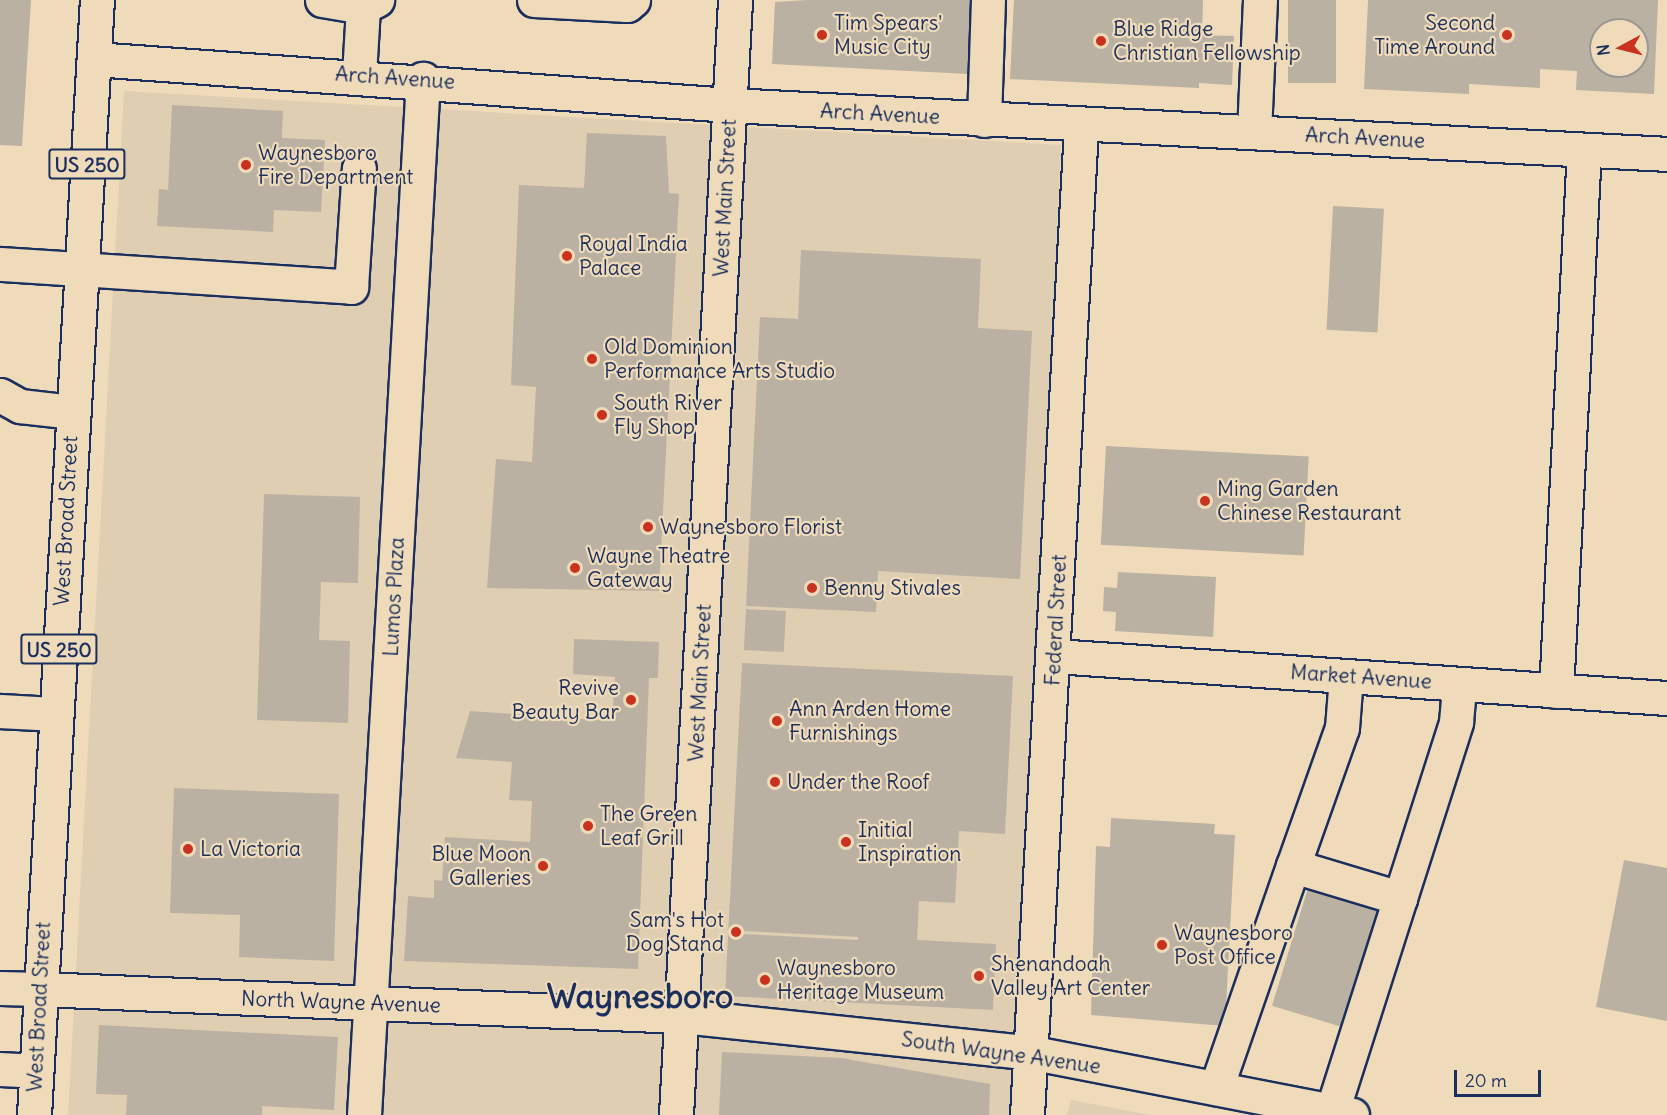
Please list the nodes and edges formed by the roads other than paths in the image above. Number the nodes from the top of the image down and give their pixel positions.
1 (97, 0) edge
2 (322, 0) edge
3 (534, 0) edge
4 (633, 0) edge
5 (735, 0) edge
6 (988, 0) edge
7 (1260, 0) edge
8 (370, 3) edge
9 (94, 59) junction
10 (359, 75) junction
11 (423, 79) junction
12 (730, 105) junction
13 (984, 120) junction
14 (1082, 126) junction
15 (1254, 132) junction
16 (1584, 150) junction
17 (1667, 154) edge
18 (359, 168) dead end
19 (0, 264) edge
20 (80, 269) junction
21 (0, 395) edge
22 (72, 412) junction
23 (1054, 656) junction
24 (1347, 676) junction
25 (1459, 684) junction
26 (1556, 691) junction
27 (1667, 699) edge
28 (0, 711) edge
29 (55, 714) junction
30 (1293, 866) junction
31 (1400, 898) junction
32 (0, 988) edge
33 (40, 989) junction
34 (370, 1003) junction
35 (682, 1016) junction
36 (1034, 1053) junction
37 (0, 1069) edge
38 (36, 1071) junction
39 (1216, 1088) junction
40 (1342, 1113) edge
41 (34, 1115) edge
42 (364, 1115) edge
43 (676, 1115) edge
44 (1028, 1115) edge

1 - 9 main road, West Broad Street / US 250
2 - 8 main road
3 - 4 main road
5 - 12 main road, West Main Street
6 - 13 main road
7 - 15 main road
8 - 10 main road
9 - 10 main road, Arch Avenue
9 - 20 main road, West Broad Street / US 250
10 - 11 main road, Arch Avenue
11 - 12 main road, Arch Avenue
11 - 34 main road, Lumos Plaza
12 - 13 main road, Arch Avenue
12 - 35 main road, West Main Street
13 - 14 main road, Arch Avenue
14 - 15 main road, Arch Avenue
14 - 23 main road, Federal Street
15 - 16 main road, Arch Avenue
16 - 17 main road, Arch Avenue
16 - 26 main road
18 - 20 main road
19 - 20 main road
20 - 22 main road, West Broad Street / US 250
21 - 22 main road
22 - 29 main road, West Broad Street / US 250
23 - 24 main road, Market Avenue
23 - 36 main road, Federal Street
24 - 25 main road, Market Avenue
24 - 30 main road
25 - 26 main road, Market Avenue
25 - 31 main road
26 - 27 main road, Market Avenue
28 - 29 main road
29 - 33 main road, West Broad Street / US 250
30 - 31 main road
30 - 39 main road
31 - 40 main road
32 - 33 main road, North Wayne Avenue
33 - 34 main road, North Wayne Avenue
33 - 38 main road, West Broad Street / US 250
34 - 35 main road, North Wayne Avenue
34 - 42 main road, Lumos Plaza
35 - 36 main road, South Wayne Avenue
35 - 43 main road, West Main Street
36 - 39 main road, South Wayne Avenue
36 - 44 main road, Federal Street
37 - 38 main road
38 - 41 main road, West Broad Street / US 250
39 - 40 main road, South Wayne Avenue

